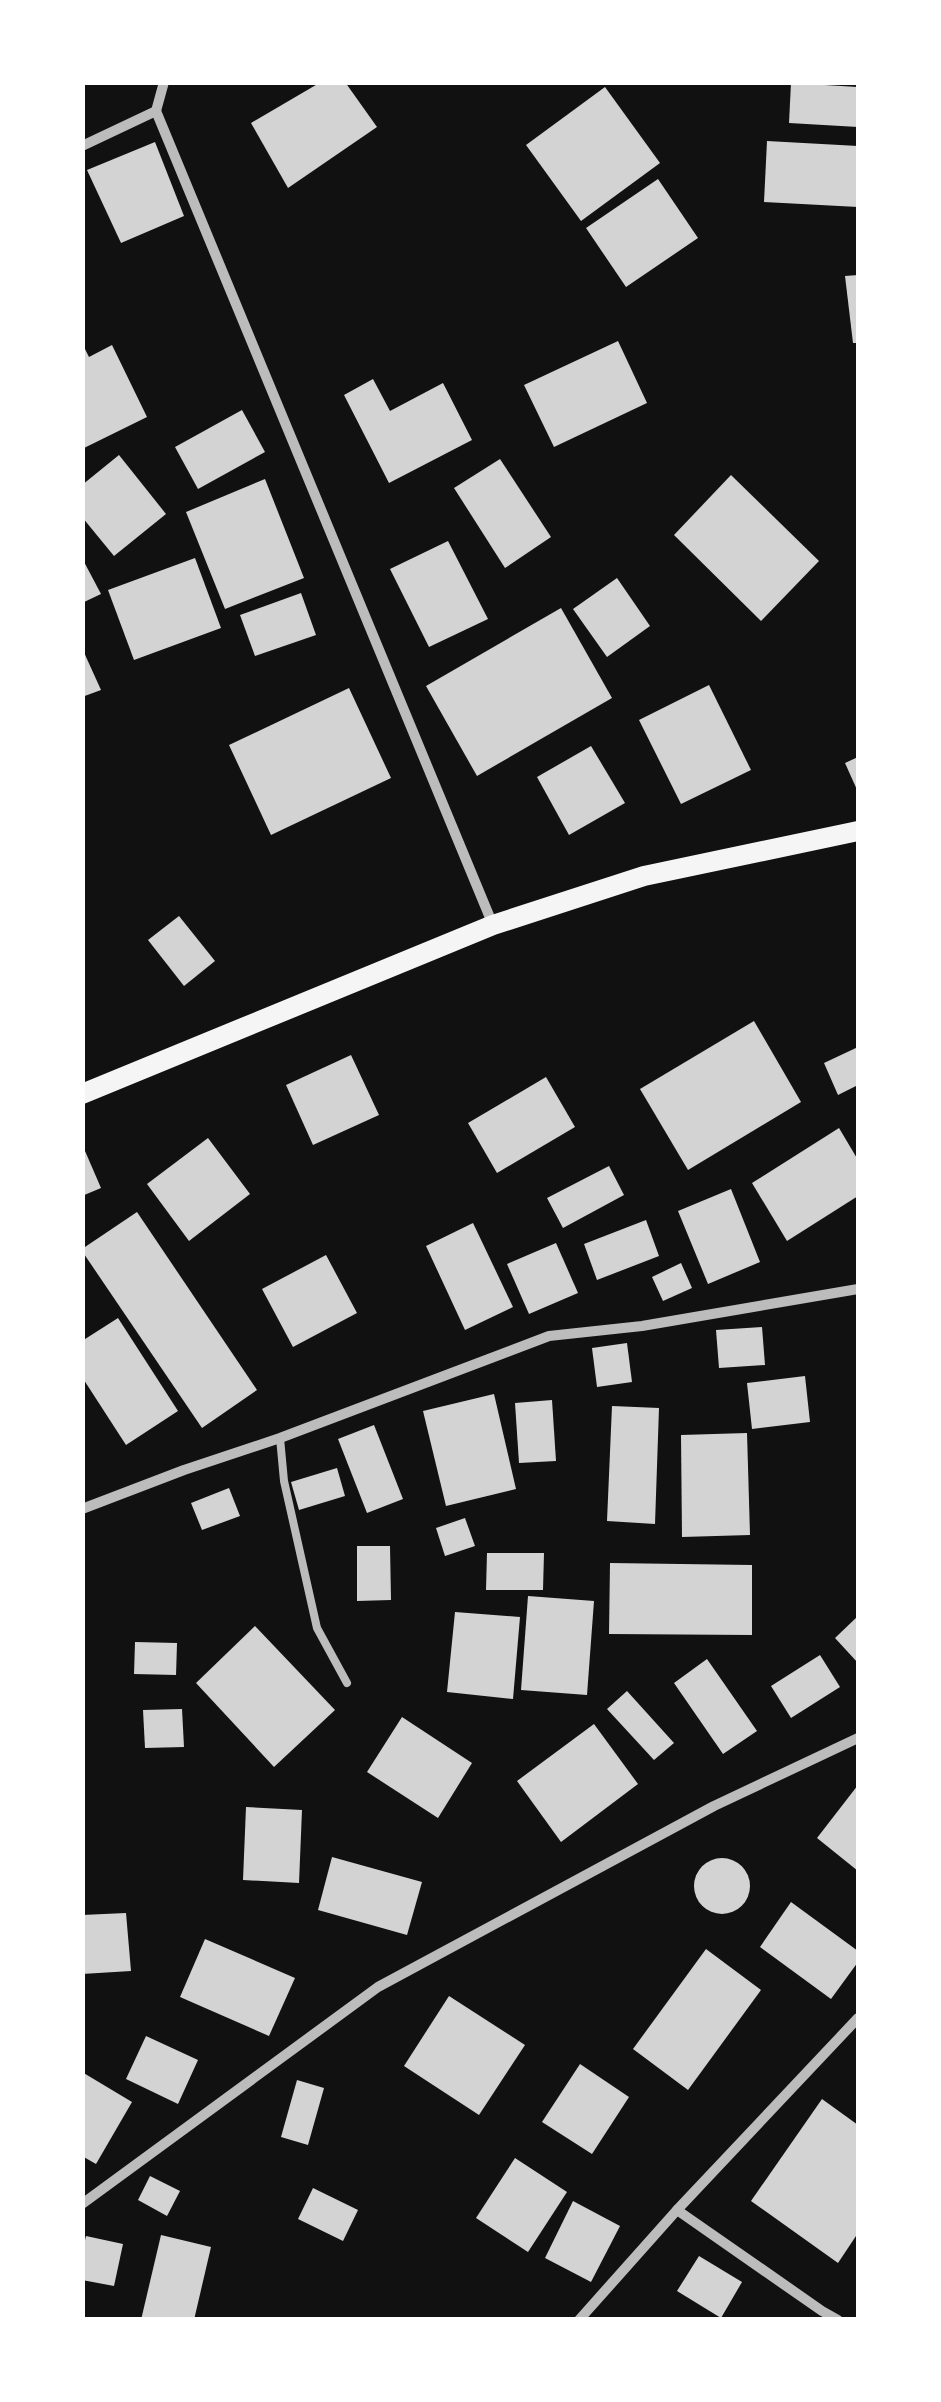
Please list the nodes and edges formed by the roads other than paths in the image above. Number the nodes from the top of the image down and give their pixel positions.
1 (164, 82) edge
2 (156, 111) junction
3 (82, 146) edge
4 (858, 831) edge
5 (493, 924) junction
6 (82, 1094) edge
7 (858, 1289) edge
8 (280, 1438) junction
9 (82, 1509) edge
10 (348, 1683) dead end
11 (858, 1738) edge
12 (858, 2018) edge
13 (82, 2204) edge
14 (677, 2210) junction
15 (578, 2320) edge
16 (838, 2320) edge

1 - 2 street
2 - 3 street
2 - 5 street
4 - 5 main road
5 - 6 main road
7 - 8 street
8 - 9 street
8 - 10 lane
11 - 13 street
12 - 14 street
14 - 15 street
14 - 16 street

